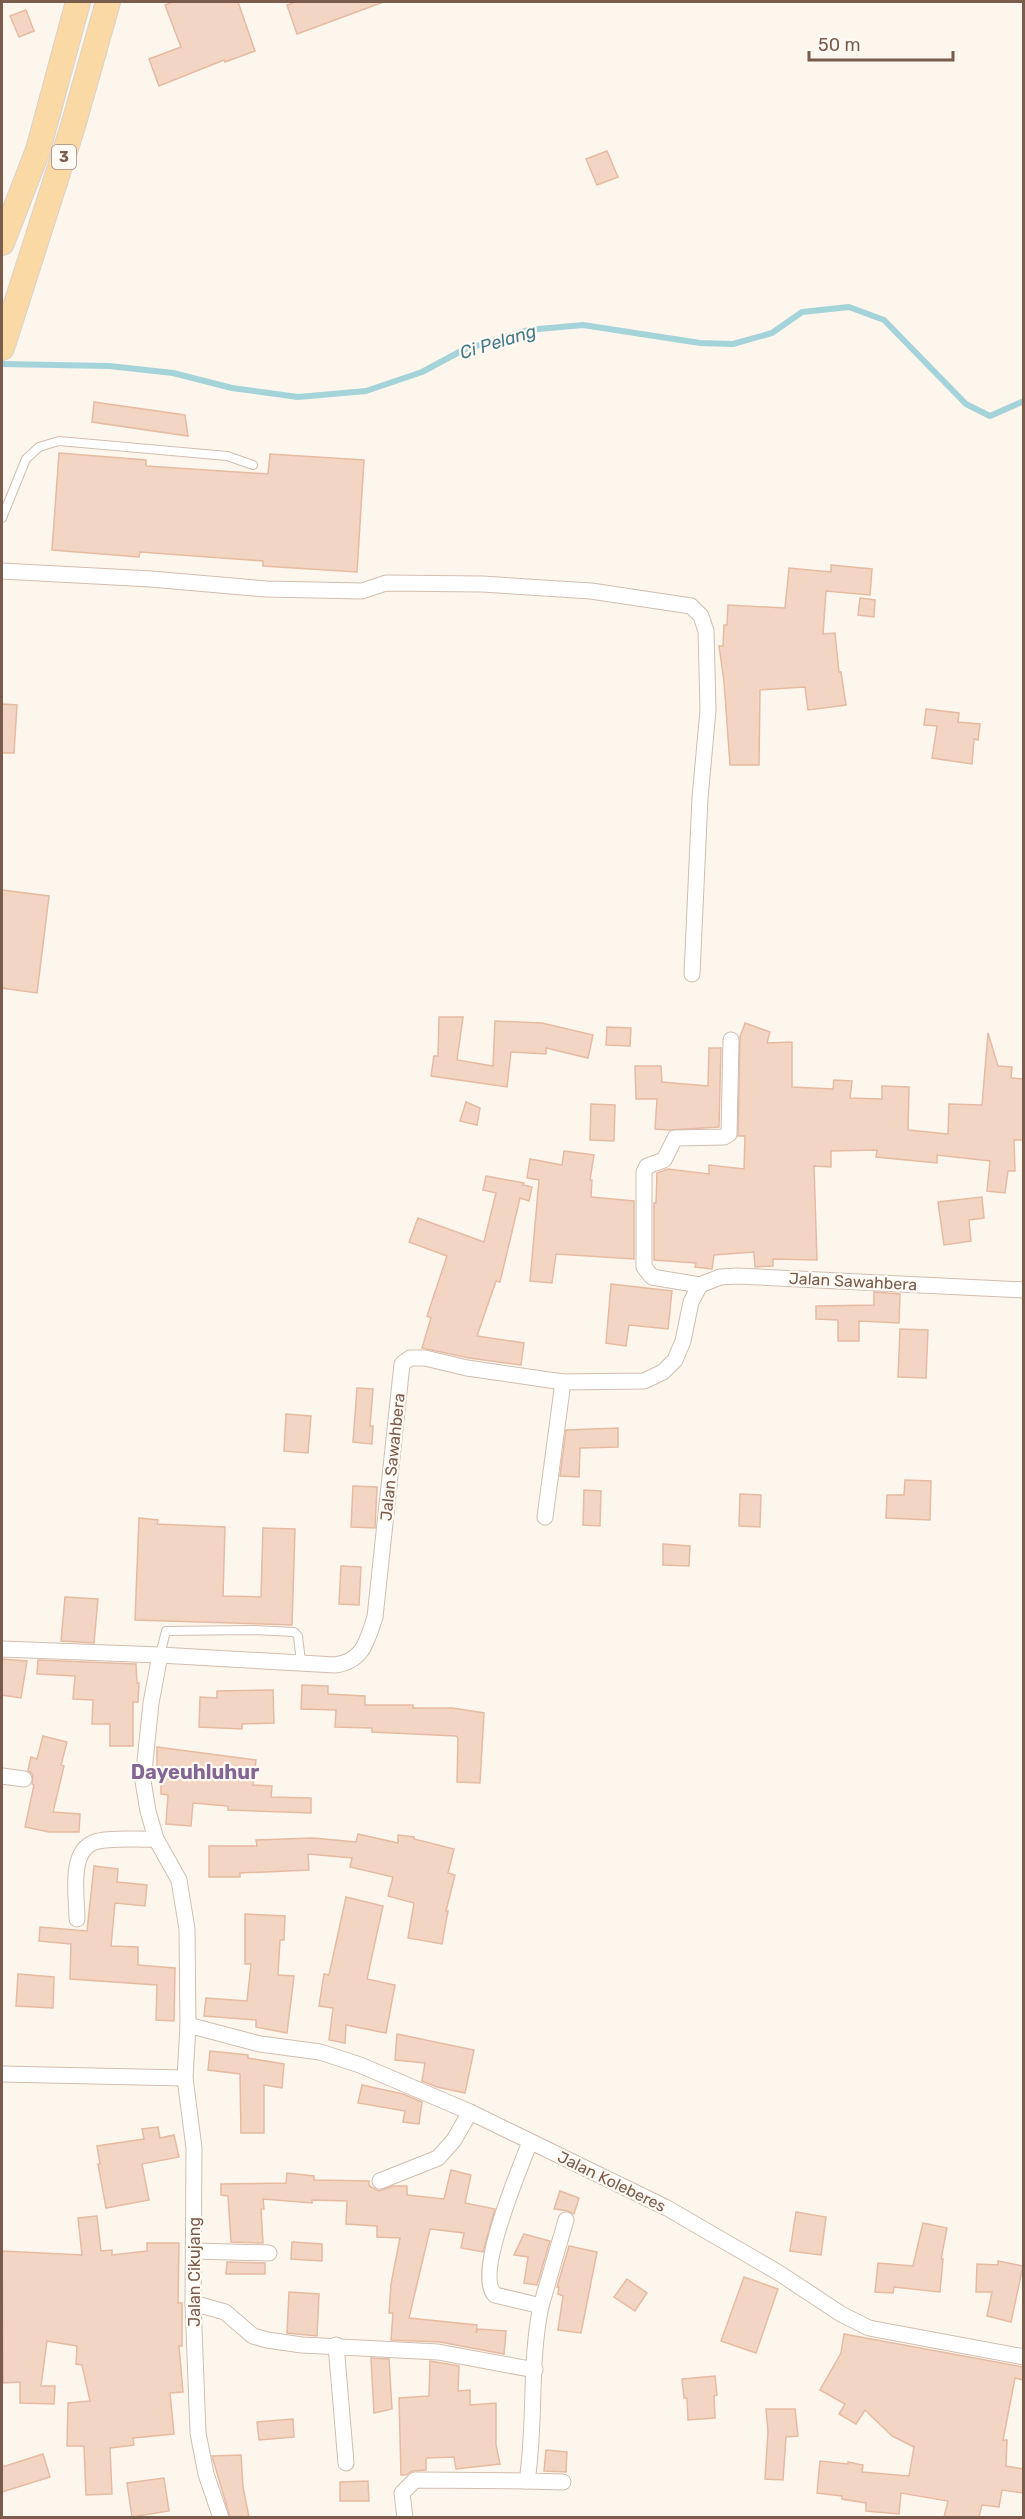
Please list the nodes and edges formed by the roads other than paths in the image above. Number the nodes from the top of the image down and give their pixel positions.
1 (78, 2) edge
2 (108, 2) edge
3 (2, 243) edge
4 (2, 348) edge
5 (253, 465) dead end
6 (2, 518) edge
7 (2, 572) edge
8 (692, 974) dead end
9 (730, 1040) dead end
10 (700, 1285) junction
11 (1023, 1290) edge
12 (563, 1382) junction
13 (545, 1517) dead end
14 (2, 1650) edge
15 (160, 1655) junction
16 (301, 1662) junction
17 (2, 1776) edge
18 (24, 1779) dead end
19 (156, 1839) junction
20 (77, 1919) dead end
21 (188, 2025) junction
22 (2, 2074) edge
23 (186, 2078) junction
24 (470, 2112) junction
25 (530, 2142) junction
26 (380, 2181) dead end
27 (566, 2220) dead end
28 (195, 2251) junction
29 (269, 2253) dead end
30 (193, 2303) junction
31 (541, 2306) junction
32 (336, 2345) junction
33 (1023, 2357) edge
34 (535, 2370) junction
35 (346, 2463) dead end
36 (527, 2481) junction
37 (562, 2482) dead end
38 (220, 2517) edge
39 (405, 2517) edge

1 - 3 main road, 3
2 - 4 main road, 3
5 - 6 lane
7 - 8 street
9 - 10 street
10 - 11 street, Jalan Sawahbera
10 - 12 street, Jalan Sawahbera
12 - 13 street
12 - 16 street, Jalan Sawahbera
14 - 15 street, Jalan Sawahbera
15 - 16 street, Jalan Sawahbera
15 - 16 lane
15 - 19 street
17 - 18 street
19 - 20 street
19 - 21 street
21 - 23 street, Jalan Cikujang
21 - 24 street, Jalan Koleberes
22 - 23 street
23 - 28 street, Jalan Cikujang
24 - 25 street, Jalan Koleberes
24 - 26 street
25 - 31 street
25 - 33 street, Jalan Koleberes
27 - 31 street
28 - 29 street
28 - 30 street, Jalan Cikujang
30 - 32 street
30 - 38 street, Jalan Cikujang
31 - 34 street
32 - 34 street
32 - 35 street
34 - 36 street
36 - 37 street
36 - 39 street

